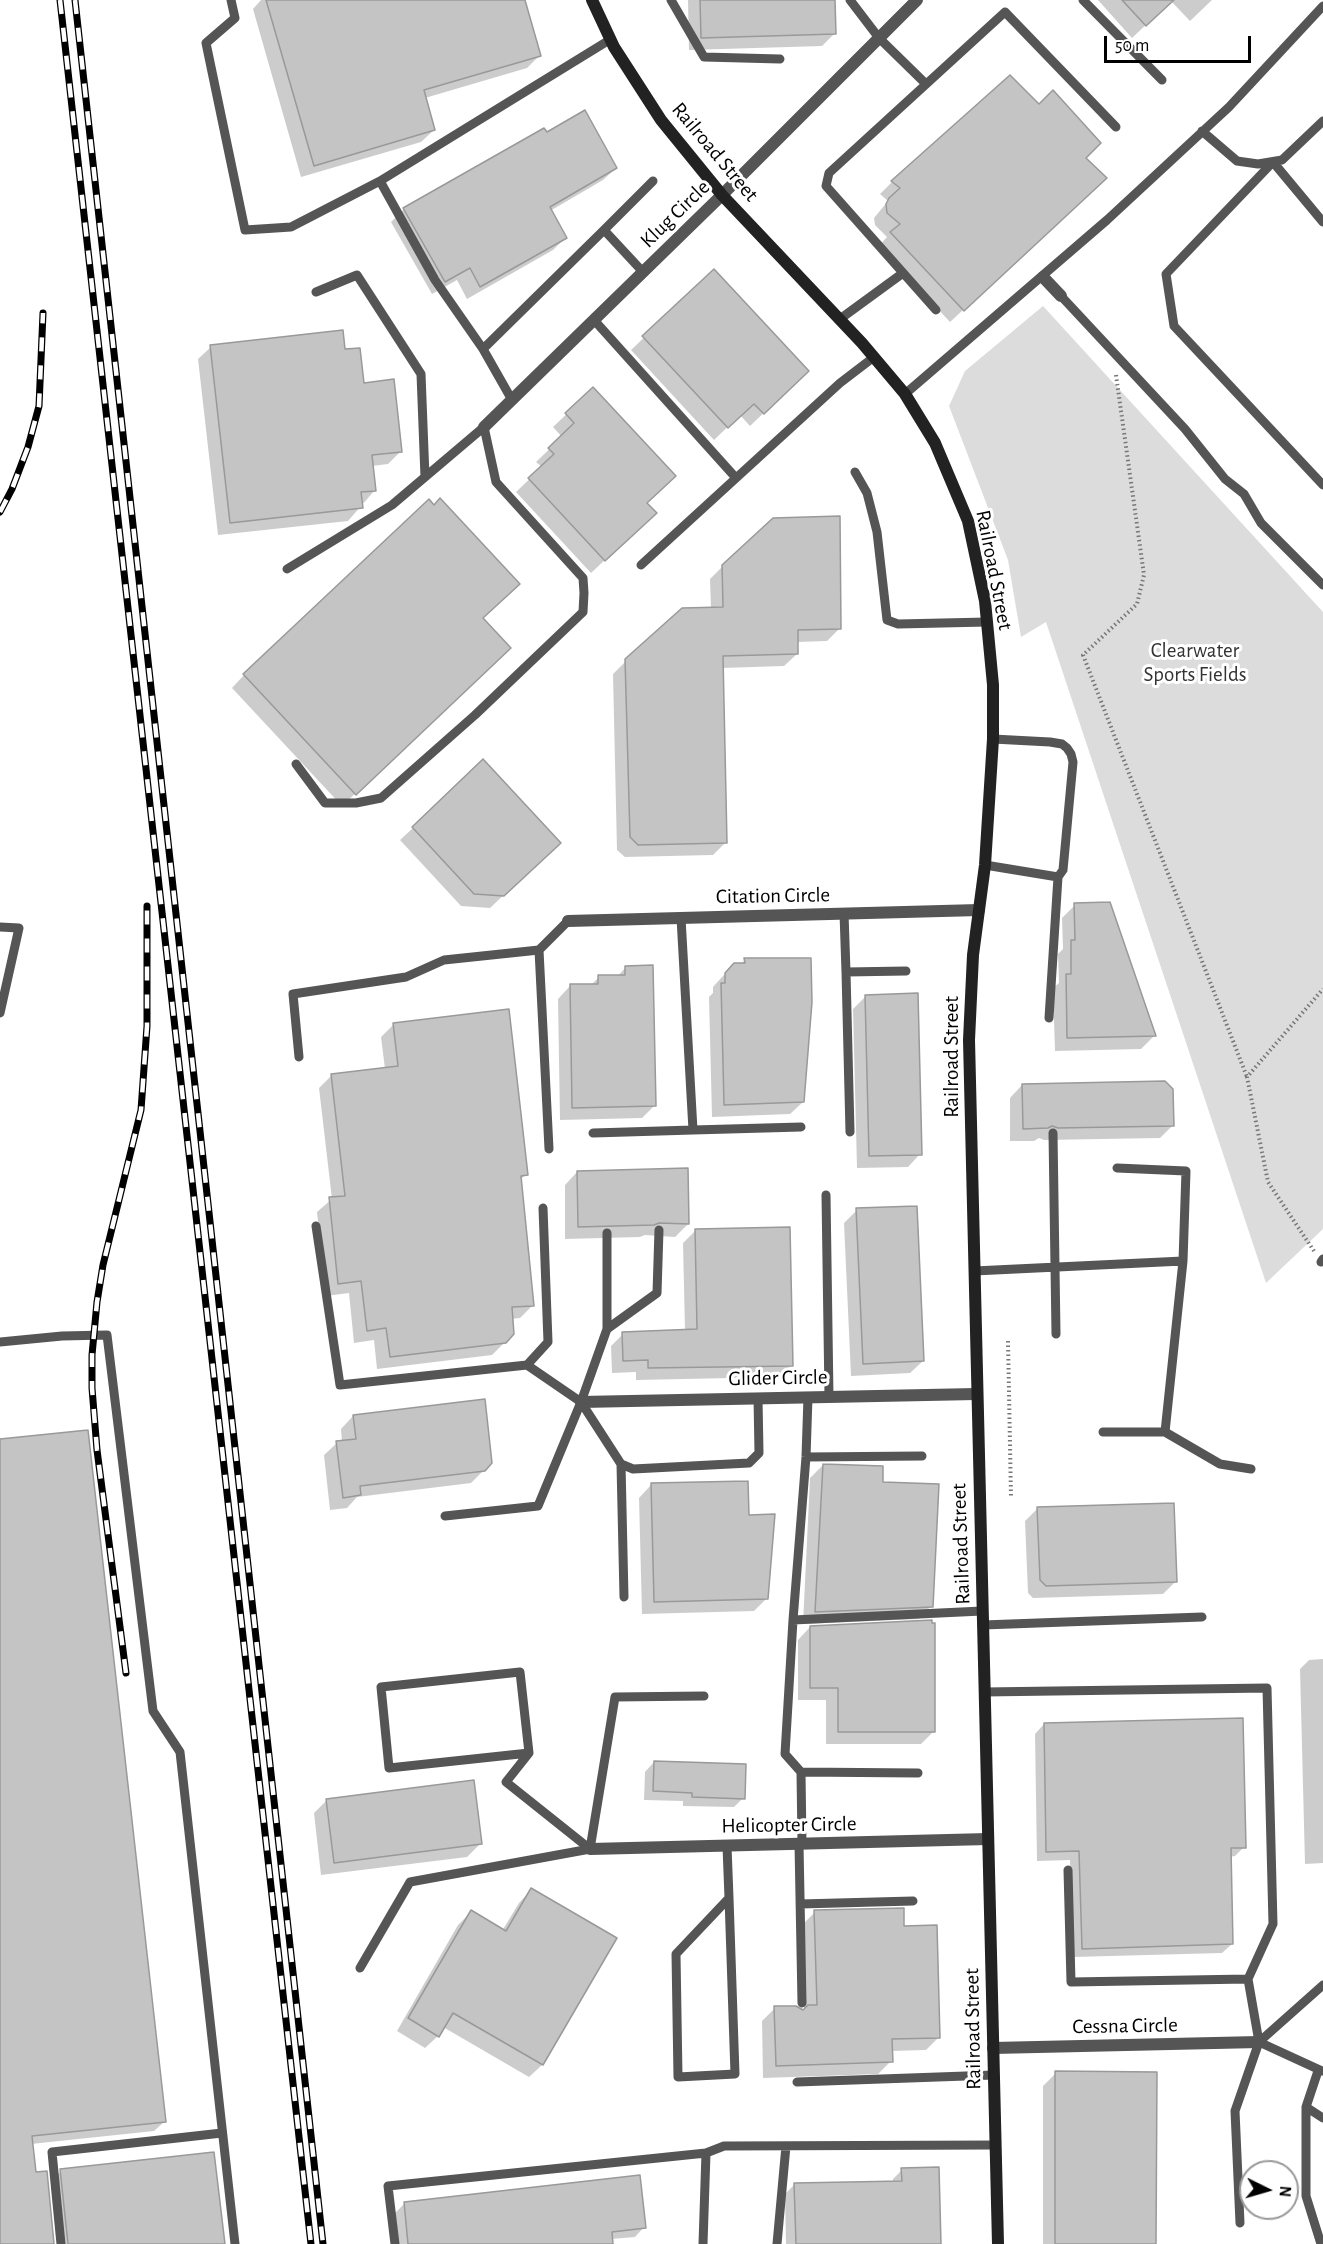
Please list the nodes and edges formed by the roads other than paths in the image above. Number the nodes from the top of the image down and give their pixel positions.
1 (231, 0) edge
2 (671, 0) edge
3 (850, 0) edge
4 (917, 0) edge
5 (1083, 0) edge
6 (596, 1) edge
7 (1323, 6) edge
8 (879, 38) junction
9 (611, 39) junction
10 (780, 59) dead end
11 (1162, 80) dead end
12 (926, 84) junction
13 (1323, 121) edge
14 (1116, 127) dead end
15 (1202, 131) junction
16 (1273, 162) junction
17 (380, 181) junction
18 (652, 181) dead end
19 (722, 195) junction
20 (1323, 222) edge
21 (604, 230) junction
22 (643, 272) junction
23 (903, 273) junction
24 (1043, 277) junction
25 (316, 292) dead end
26 (1061, 296) joint
27 (936, 310) dead end
28 (840, 319) junction
29 (594, 320) junction
30 (483, 349) junction
31 (874, 357) junction
32 (905, 394) junction
33 (512, 400) junction
34 (484, 427) junction
35 (855, 472) dead end
36 (425, 477) junction
37 (736, 478) junction
38 (1323, 485) edge
39 (641, 565) dead end
40 (287, 569) dead end
41 (1323, 585) edge
42 (987, 622) junction
43 (993, 739) junction
44 (296, 764) dead end
45 (985, 865) junction
46 (1058, 877) junction
47 (979, 910) junction
48 (844, 914) junction
49 (681, 918) junction
50 (568, 921) joint
51 (0, 927) edge
52 (538, 950) junction
53 (906, 971) dead end
54 (846, 972) junction
55 (0, 1013) edge
56 (1049, 1018) dead end
57 (299, 1057) dead end
58 (801, 1126) dead end
59 (693, 1130) junction
60 (850, 1132) dead end
61 (593, 1133) dead end
62 (1053, 1133) dead end
63 (549, 1149) dead end
64 (1116, 1168) dead end
65 (826, 1195) dead end
66 (543, 1208) dead end
67 (316, 1226) dead end
68 (659, 1230) dead end
69 (607, 1233) dead end
70 (1183, 1261) junction
71 (1053, 1267) junction
72 (974, 1271) junction
73 (607, 1329) junction
74 (1056, 1334) dead end
75 (0, 1342) edge
76 (527, 1365) junction
77 (976, 1394) junction
78 (808, 1397) junction
79 (829, 1397) junction
80 (758, 1398) junction
81 (581, 1402) junction
82 (1103, 1432) dead end
83 (1166, 1432) junction
84 (922, 1456) dead end
85 (806, 1457) junction
86 (621, 1464) junction
87 (1251, 1469) dead end
88 (445, 1516) dead end
89 (624, 1598) dead end
90 (982, 1611) junction
91 (1202, 1617) dead end
92 (794, 1620) junction
93 (983, 1624) junction
94 (984, 1692) junction
95 (704, 1696) dead end
96 (529, 1753) junction
97 (801, 1772) junction
98 (918, 1773) dead end
99 (988, 1839) junction
100 (800, 1844) junction
101 (727, 1846) junction
102 (590, 1849) junction
103 (1068, 1869) dead end
104 (729, 1898) junction
105 (913, 1901) dead end
106 (800, 1904) junction
107 (360, 1968) dead end
108 (1248, 1979) junction
109 (1323, 1985) edge
110 (802, 2003) dead end
111 (1259, 2042) junction
112 (993, 2048) junction
113 (1321, 2071) edge
114 (994, 2075) junction
115 (797, 2082) dead end
116 (1306, 2107) junction
117 (1323, 2118) edge
118 (222, 2133) junction
119 (996, 2145) junction
120 (786, 2146) junction
121 (706, 2153) junction
122 (1240, 2223) dead end
123 (61, 2244) edge
124 (235, 2244) edge
125 (395, 2244) edge
126 (703, 2244) edge
127 (777, 2244) edge
128 (998, 2244) edge
129 (1321, 2244) edge

1 - 17 lane
2 - 10 lane
3 - 8 lane
4 - 8 street, Klug Circle
5 - 11 lane
6 - 9 main road, Railroad Street
7 - 15 lane
8 - 12 lane
8 - 19 street, Klug Circle
9 - 17 lane
9 - 19 main road, Railroad Street
12 - 14 lane
12 - 23 lane
13 - 16 lane
15 - 16 lane
15 - 24 lane
16 - 20 lane
16 - 38 lane
17 - 30 lane
18 - 21 lane
19 - 22 street, Klug Circle
19 - 28 main road, Railroad Street
21 - 22 lane
21 - 30 lane
22 - 29 street, Klug Circle
23 - 27 lane
23 - 28 lane
24 - 26 street
24 - 32 lane
25 - 36 lane
26 - 41 lane
28 - 31 main road, Railroad Street
29 - 33 street, Klug Circle
29 - 37 lane
30 - 33 lane
31 - 32 main road, Railroad Street
31 - 37 lane
32 - 42 main road, Railroad Street
33 - 34 street, Klug Circle
34 - 36 lane
34 - 44 lane
35 - 42 lane
36 - 40 lane
37 - 39 lane
42 - 43 main road, Railroad Street
43 - 45 main road, Railroad Street
43 - 46 lane
45 - 46 lane
45 - 47 main road, Railroad Street
46 - 56 lane
47 - 48 street, Citation Circle
47 - 72 main road, Railroad Street
48 - 49 street, Citation Circle
48 - 54 lane
49 - 50 street, Citation Circle
49 - 59 lane
50 - 52 lane
51 - 55 lane
52 - 57 lane
52 - 63 lane
53 - 54 lane
54 - 60 lane
58 - 59 lane
59 - 61 lane
62 - 71 lane
64 - 70 lane
65 - 79 lane
66 - 76 lane
67 - 76 lane
68 - 73 lane
69 - 73 lane
70 - 71 lane
70 - 83 lane
71 - 72 lane
71 - 74 lane
72 - 77 main road, Railroad Street
73 - 81 lane
75 - 118 lane
76 - 81 lane
77 - 79 street, Glider Circle
77 - 90 main road, Railroad Street
78 - 79 street, Glider Circle
78 - 80 street, Glider Circle
78 - 85 lane
80 - 81 street, Glider Circle
80 - 86 lane
81 - 86 lane
81 - 88 lane
82 - 83 lane
83 - 87 lane
84 - 85 lane
85 - 92 lane
86 - 89 lane
90 - 92 lane
90 - 93 main road, Railroad Street
91 - 93 lane
92 - 97 lane
93 - 94 main road, Railroad Street
94 - 99 main road, Railroad Street
94 - 108 lane
95 - 102 lane
96 - 96 lane
96 - 102 lane
97 - 98 lane
97 - 100 lane
99 - 100 street, Helicopter Circle
99 - 112 main road, Railroad Street
100 - 101 street, Helicopter Circle
100 - 106 lane
101 - 102 street, Helicopter Circle
101 - 104 lane
102 - 107 lane
103 - 108 lane
104 - 104 lane
105 - 106 lane
106 - 110 lane
108 - 111 lane
109 - 111 lane
111 - 112 street, Cessna Circle
111 - 113 lane
111 - 122 lane
112 - 114 main road, Railroad Street
113 - 116 lane
114 - 115 lane
114 - 119 main road, Railroad Street
116 - 117 lane
116 - 129 lane
118 - 123 lane
118 - 124 lane
119 - 120 lane
119 - 128 main road, Railroad Street
120 - 121 lane
120 - 127 lane
121 - 125 lane
121 - 126 lane

